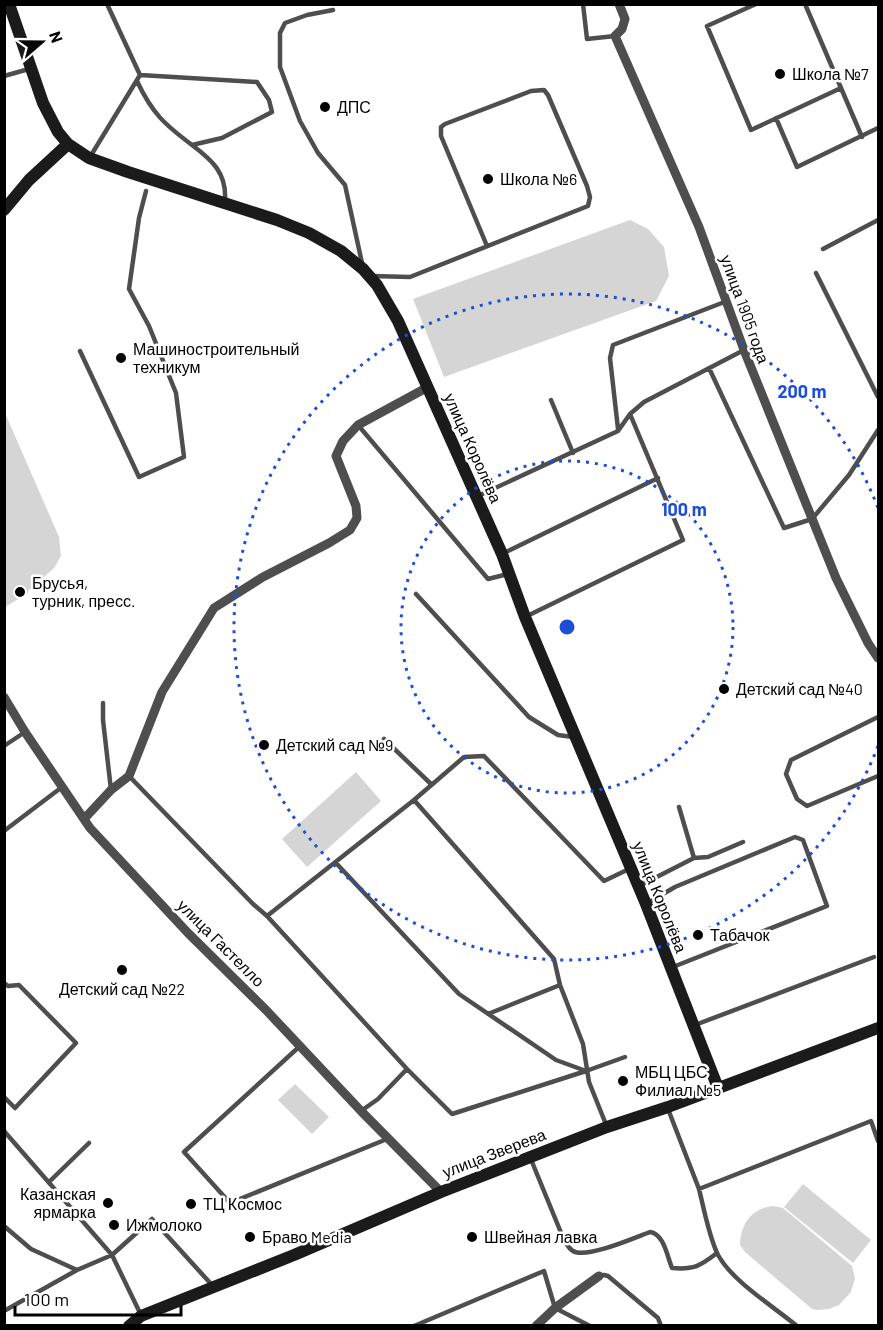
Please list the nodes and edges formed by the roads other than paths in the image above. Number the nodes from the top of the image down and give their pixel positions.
1 (9, 4) edge
2 (107, 4) edge
3 (583, 4) edge
4 (619, 4) edge
5 (756, 4) edge
6 (805, 4) edge
7 (333, 10) dead end
8 (615, 36) junction
9 (31, 68) junction
10 (140, 75) junction
11 (4, 76) edge
12 (137, 81) junction
13 (841, 88) junction
14 (776, 118) junction
15 (879, 128) edge
16 (862, 137) junction
17 (68, 144) junction
18 (192, 145) junction
19 (89, 158) junction
20 (146, 191) dead end
21 (225, 204) junction
22 (4, 210) edge
23 (879, 220) edge
24 (488, 246) junction
25 (823, 249) dead end
26 (366, 272) junction
27 (816, 273) dead end
28 (727, 301) junction
29 (744, 350) junction
30 (80, 351) dead end
31 (710, 368) junction
32 (428, 387) junction
33 (879, 397) edge
34 (551, 400) dead end
35 (630, 414) junction
36 (358, 425) junction
37 (879, 430) edge
38 (618, 431) junction
39 (573, 453) junction
40 (658, 478) junction
41 (477, 496) junction
42 (812, 519) junction
43 (502, 554) junction
44 (509, 573) junction
45 (416, 594) dead end
46 (525, 616) junction
47 (879, 658) edge
48 (4, 697) edge
49 (103, 703) dead end
50 (879, 717) edge
51 (25, 732) junction
52 (576, 737) junction
53 (384, 739) dead end
54 (4, 746) edge
55 (129, 776) junction
56 (879, 776) edge
57 (431, 784) junction
58 (63, 786) junction
59 (111, 790) junction
60 (414, 800) junction
61 (680, 807) dead end
62 (84, 819) junction
63 (4, 831) edge
64 (743, 842) dead end
65 (694, 858) junction
66 (336, 863) junction
67 (632, 868) junction
68 (639, 886) junction
69 (646, 904) junction
70 (267, 916) junction
71 (874, 957) dead end
72 (671, 968) junction
73 (4, 983) edge
74 (560, 985) junction
75 (488, 1014) junction
76 (694, 1025) junction
77 (879, 1028) edge
78 (300, 1046) junction
79 (625, 1057) dead end
80 (407, 1069) junction
81 (586, 1071) junction
82 (718, 1088) junction
83 (4, 1097) edge
84 (668, 1107) junction
85 (361, 1111) junction
86 (608, 1127) junction
87 (4, 1131) edge
88 (388, 1138) junction
89 (879, 1141) edge
90 (89, 1143) dead end
91 (530, 1157) junction
92 (49, 1182) junction
93 (699, 1189) junction
94 (441, 1192) junction
95 (4, 1226) edge
96 (717, 1253) junction
97 (112, 1255) junction
98 (77, 1270) junction
99 (599, 1276) joint
100 (214, 1287) junction
101 (555, 1308) junction
102 (4, 1311) edge
103 (141, 1316) junction
104 (129, 1326) edge
105 (414, 1326) edge
106 (536, 1326) edge
107 (590, 1326) edge
108 (661, 1326) edge
109 (797, 1326) edge

1 - 9 main road, улица Королёва
2 - 10 lane
3 - 8 lane
4 - 8 street
5 - 14 lane
6 - 13 lane
7 - 26 lane
8 - 28 street, улица 1905 года
9 - 11 lane
9 - 17 main road, улица Королёва
10 - 12 lane
10 - 18 lane
12 - 18 lane
12 - 19 lane
13 - 14 lane
13 - 16 lane
14 - 16 lane
15 - 16 lane
17 - 19 main road, улица Королёва
17 - 22 main road
18 - 21 lane
19 - 21 main road, улица Королёва
20 - 30 lane
21 - 26 main road, улица Королёва
23 - 25 lane
24 - 24 lane
24 - 26 lane
26 - 32 main road, улица Королёва
27 - 33 lane
28 - 29 street, улица 1905 года
28 - 38 lane
29 - 31 lane
29 - 42 street, улица 1905 года
31 - 35 lane
31 - 42 lane
32 - 36 street
32 - 41 main road, улица Королёва
34 - 39 lane
35 - 38 lane
35 - 40 lane
36 - 44 lane
36 - 55 street
37 - 42 lane
38 - 39 lane
39 - 41 lane
40 - 43 lane
40 - 46 lane
41 - 43 main road, улица Королёва
42 - 47 street, улица 1905 года
43 - 44 main road, улица Королёва
44 - 46 main road, улица Королёва
45 - 52 lane
46 - 52 main road, улица Королёва
48 - 51 street, улица Гастелло
49 - 59 lane
50 - 56 lane
51 - 54 lane
51 - 58 street, улица Гастелло
52 - 67 main road, улица Королёва
53 - 57 lane
55 - 59 street
55 - 70 lane
57 - 60 lane
57 - 67 lane
58 - 62 street, улица Гастелло
58 - 63 lane
59 - 62 street
60 - 66 lane
60 - 74 lane
61 - 65 lane
62 - 78 street, улица Гастелло
64 - 65 lane
65 - 68 lane
66 - 70 lane
66 - 75 lane
67 - 68 main road, улица Королёва
68 - 69 main road, улица Королёва
69 - 72 main road, улица Королёва
69 - 72 lane
70 - 80 lane
71 - 76 lane
72 - 76 main road, улица Королёва
73 - 83 lane
74 - 75 lane
74 - 81 lane
75 - 81 lane
76 - 82 main road, улица Королёва
77 - 82 main road, улица Зверева
78 - 85 street, улица Гастелло
78 - 88 lane
79 - 81 lane
80 - 81 lane
80 - 85 lane
81 - 86 lane
82 - 84 main road, улица Зверева
84 - 86 main road, улица Зверева
84 - 93 lane
85 - 88 street, улица Гастелло
86 - 91 main road, улица Зверева
87 - 92 lane
88 - 94 street, улица Гастелло
89 - 93 lane
90 - 92 lane
91 - 94 main road, улица Зверева
91 - 96 lane
92 - 97 lane
93 - 96 lane
94 - 100 main road, улица Зверева
95 - 98 lane
96 - 109 lane
97 - 98 lane
97 - 100 lane
97 - 103 lane
98 - 102 lane
99 - 101 street
99 - 108 lane
100 - 103 main road, улица Зверева
101 - 105 lane
101 - 106 street
101 - 107 lane
103 - 104 main road, улица Зверева

